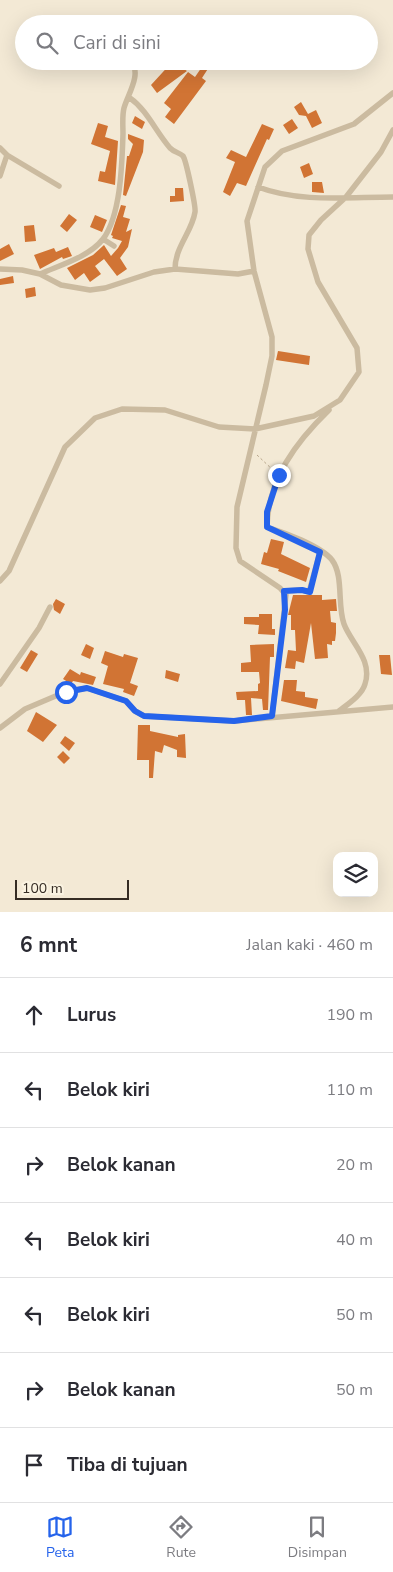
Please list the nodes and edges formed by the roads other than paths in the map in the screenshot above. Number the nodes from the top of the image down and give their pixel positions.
1 (135, 70) edge
2 (393, 93) edge
3 (130, 98) junction
4 (393, 130) edge
5 (0, 148) edge
6 (7, 155) junction
7 (0, 176) edge
8 (59, 186) dead end
9 (258, 187) junction
10 (346, 197) junction
11 (393, 197) edge
12 (103, 239) junction
13 (114, 246) dead end
14 (175, 268) junction
15 (0, 269) edge
16 (254, 271) junction
17 (40, 274) junction
18 (340, 400) junction
19 (255, 429) junction
20 (320, 552) junction
21 (0, 581) edge
22 (284, 591) junction
23 (50, 607) dead end
24 (0, 684) edge
25 (393, 707) edge
26 (339, 711) junction
27 (272, 716) junction
28 (0, 728) edge

1 - 3 street
2 - 9 street
3 - 12 street
3 - 14 street
4 - 10 street
5 - 6 street
6 - 7 street
6 - 8 street
9 - 10 street
9 - 16 street
10 - 11 street
10 - 18 street
12 - 13 street
12 - 17 street
14 - 16 street
14 - 17 street
15 - 17 street
16 - 19 street
18 - 19 street
18 - 20 street
19 - 21 street
19 - 22 street
20 - 22 street
20 - 26 street
22 - 27 street
23 - 24 street
25 - 26 street
26 - 27 street
27 - 28 street

